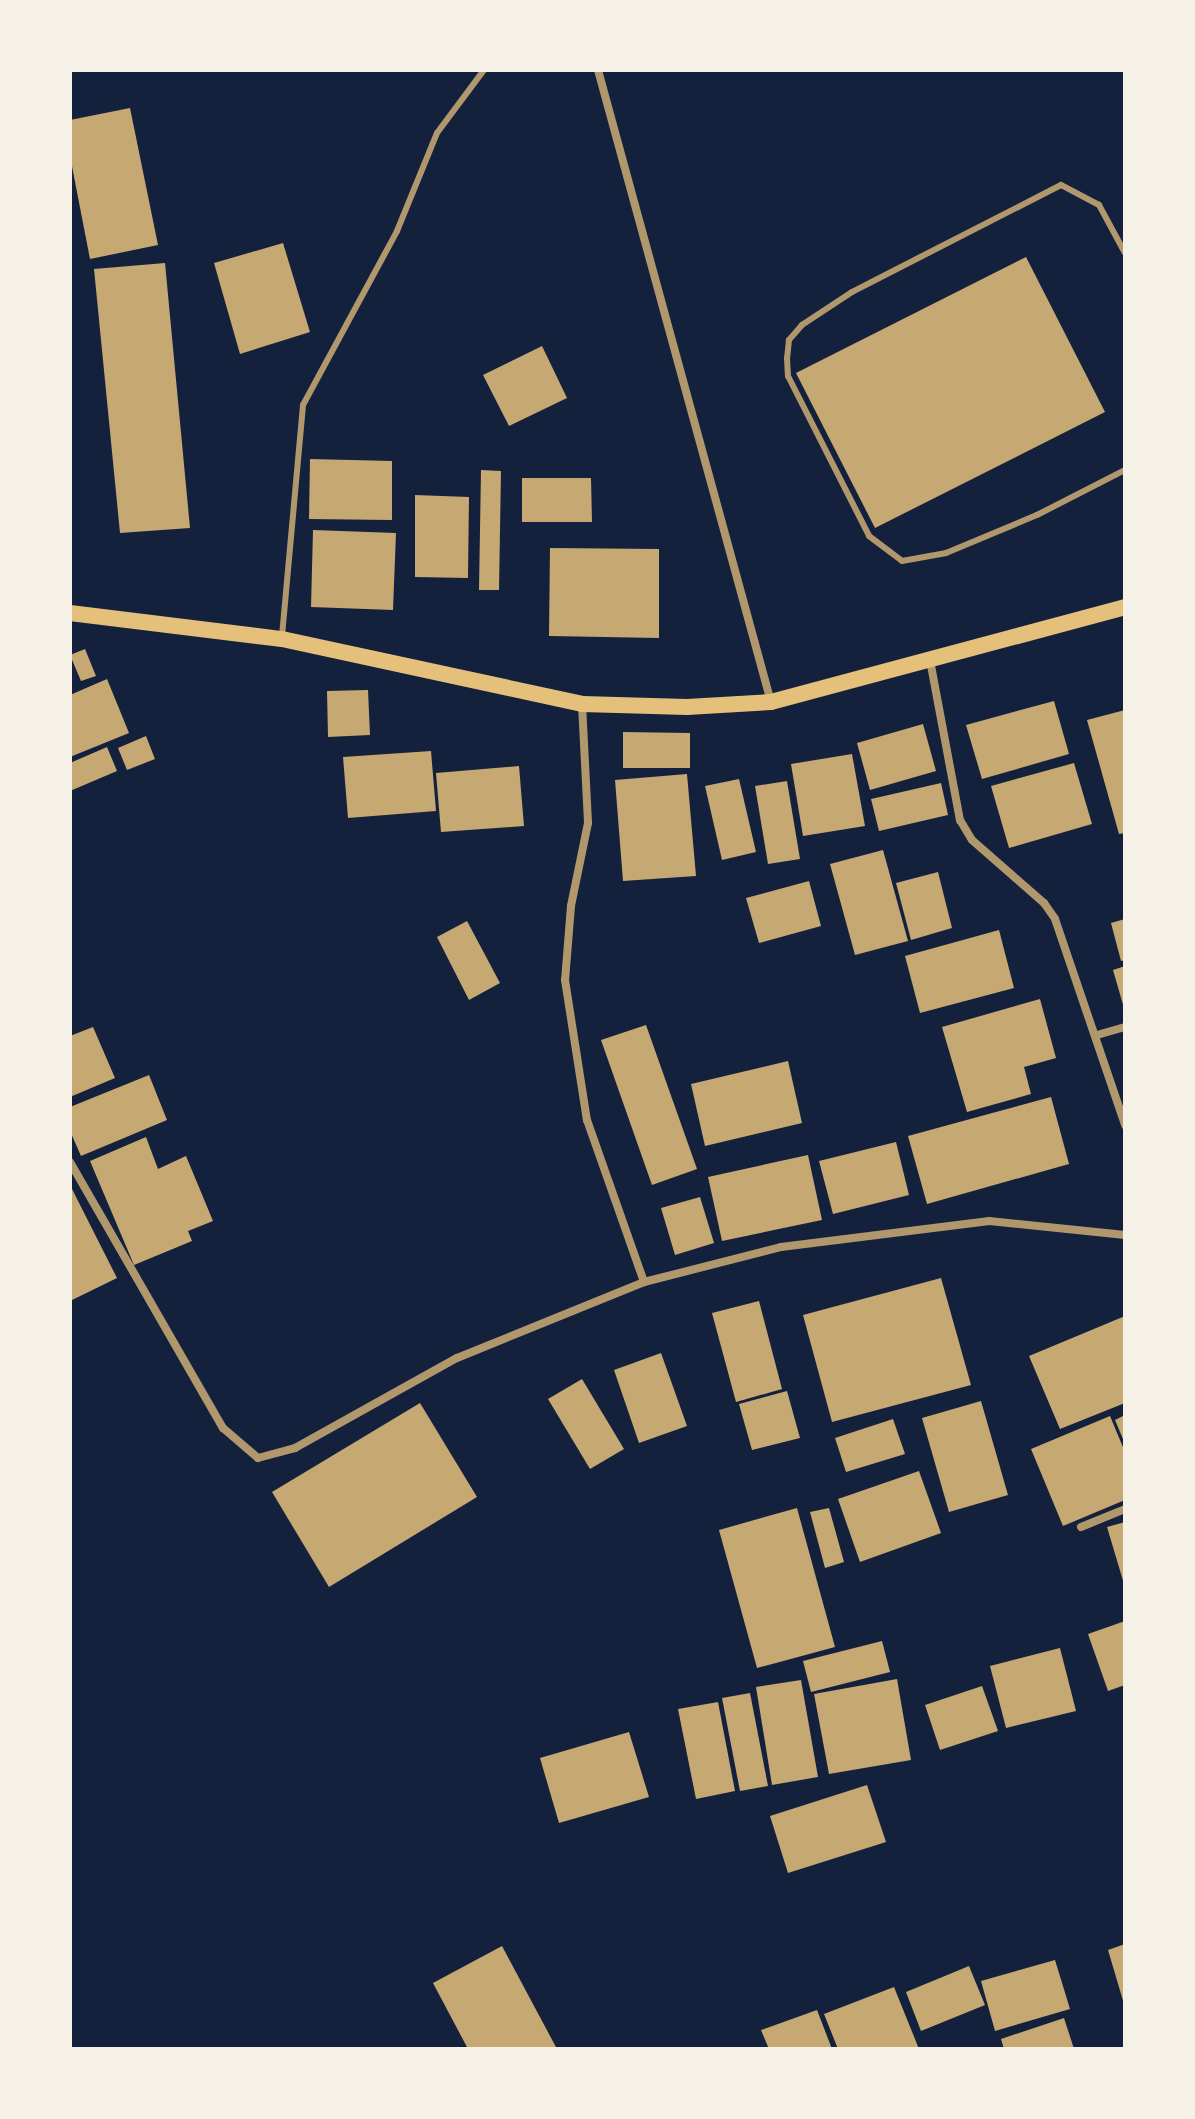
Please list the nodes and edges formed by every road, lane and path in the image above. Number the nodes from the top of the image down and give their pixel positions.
1 (484, 70) edge
2 (598, 70) edge
3 (1125, 253) edge
4 (1125, 470) edge
5 (1125, 607) edge
6 (70, 613) edge
7 (282, 639) junction
8 (930, 660) junction
9 (771, 702) junction
10 (582, 704) junction
11 (1125, 1027) edge
12 (1097, 1035) junction
13 (1125, 1125) edge
14 (70, 1162) edge
15 (1125, 1235) edge
16 (644, 1282) junction
17 (1125, 1509) edge
18 (1081, 1527) dead end

1 - 7 lane
2 - 9 street
3 - 4 lane
5 - 8 main road
6 - 7 main road
7 - 10 main road
8 - 9 main road
8 - 12 street
9 - 10 main road
10 - 16 street
11 - 12 street
12 - 13 street
14 - 16 street
15 - 16 street
17 - 18 street

